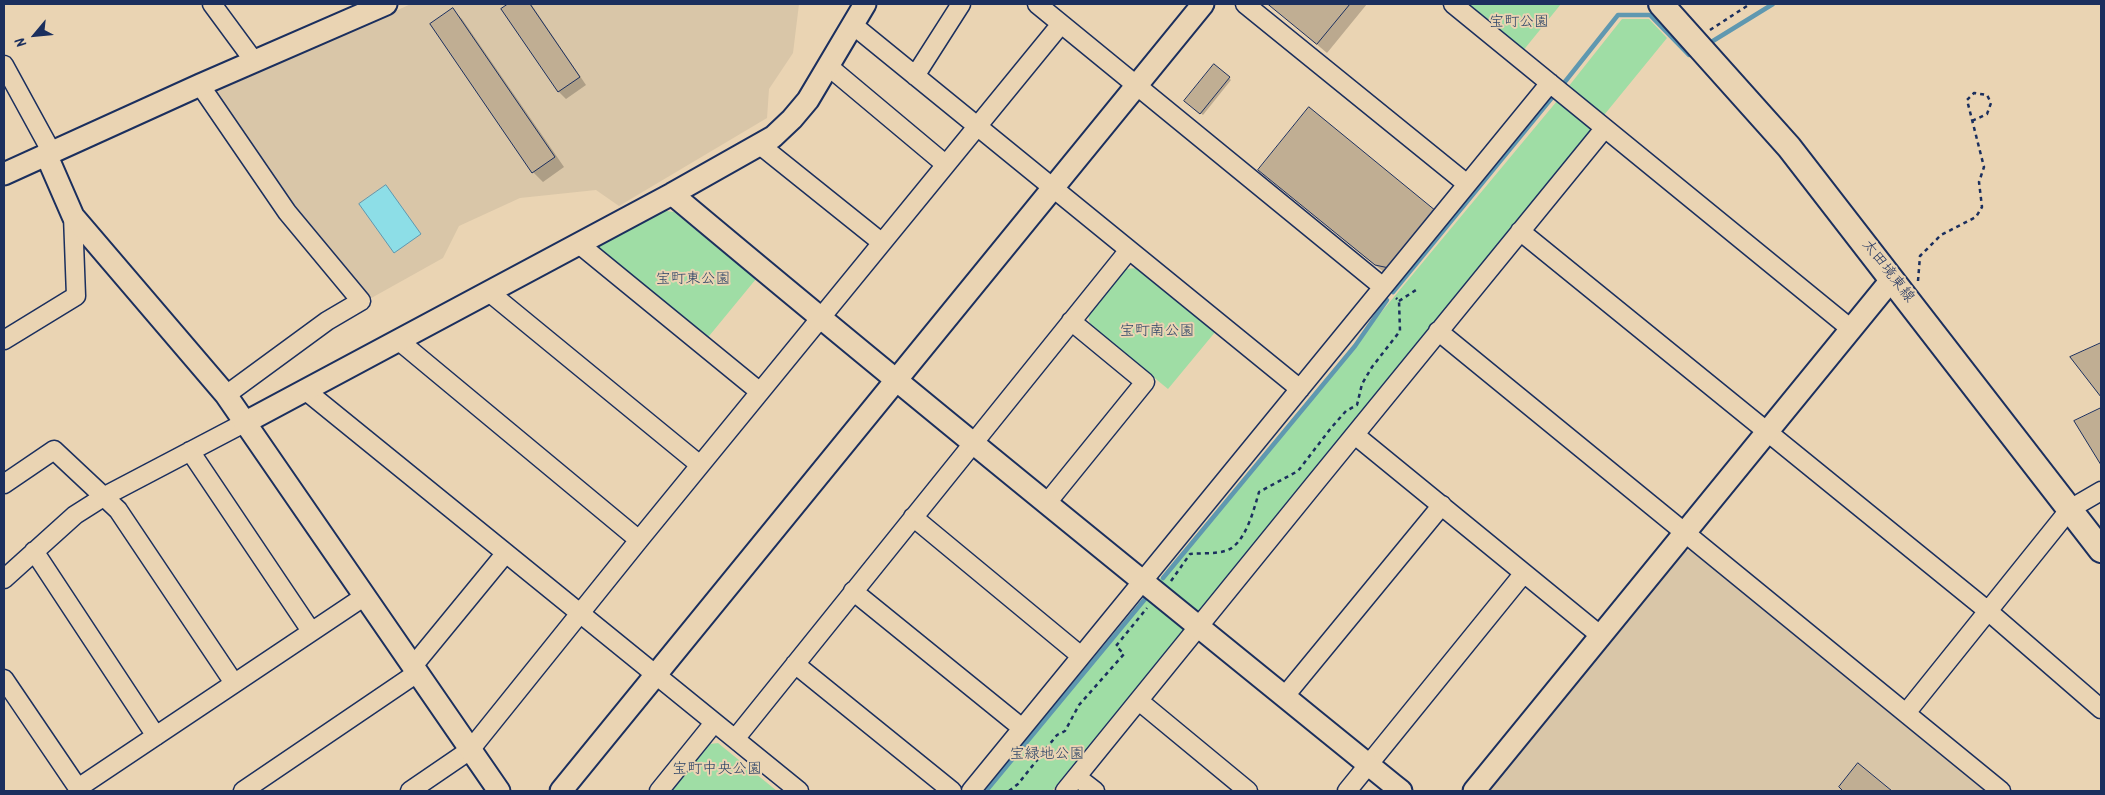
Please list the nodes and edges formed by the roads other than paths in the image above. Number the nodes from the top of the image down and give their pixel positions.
1 (212, 4) edge
2 (386, 4) edge
3 (865, 4) edge
4 (961, 4) edge
5 (1037, 4) edge
6 (1203, 4) edge
7 (1245, 4) edge
8 (1453, 4) edge
9 (1661, 4) edge
10 (1061, 24) junction
11 (852, 25) junction
12 (254, 61) junction
13 (828, 66) junction
14 (5, 71) edge
15 (916, 76) junction
16 (1550, 83) junction
17 (200, 85) junction
18 (1137, 85) junction
19 (977, 126) junction
20 (1604, 129) junction
21 (760, 145) junction
22 (48, 152) junction
23 (945, 164) junction
24 (4, 174) edge
25 (1467, 184) junction
26 (1053, 188) junction
27 (672, 194) junction
28 (73, 216) junction
29 (1520, 231) junction
30 (882, 242) junction
31 (579, 244) junction
32 (1129, 250) junction
33 (1892, 279) junction
34 (1383, 287) junction
35 (488, 292) junction
36 (820, 318) junction
37 (1071, 321) junction
38 (1851, 329) junction
39 (1438, 331) junction
40 (4, 340) edge
41 (398, 340) junction
42 (895, 380) junction
43 (1300, 389) junction
44 (305, 390) junction
45 (760, 392) junction
46 (226, 395) junction
47 (246, 422) junction
48 (1768, 431) junction
49 (1355, 434) junction
50 (972, 444) junction
51 (190, 451) junction
52 (700, 465) junction
53 (4, 484) edge
54 (2101, 491) edge
55 (105, 496) junction
56 (1046, 504) junction
57 (1442, 506) junction
58 (2070, 510) junction
59 (913, 517) junction
60 (1684, 534) junction
61 (639, 540) junction
62 (2101, 550) edge
63 (34, 551) junction
64 (505, 554) junction
65 (1524, 573) junction
66 (4, 579) edge
67 (1143, 580) junction
68 (853, 591) junction
69 (364, 596) junction
70 (1988, 610) junction
71 (579, 614) junction
72 (1200, 627) junction
73 (311, 631) junction
74 (1601, 636) junction
75 (1082, 656) junction
76 (795, 664) junction
77 (415, 670) junction
78 (656, 677) junction
79 (234, 683) junction
80 (5, 684) edge
81 (1284, 697) junction
82 (1139, 700) junction
83 (2101, 710) edge
84 (1906, 714) junction
85 (714, 723) junction
86 (1022, 728) junction
87 (156, 736) junction
88 (734, 739) junction
89 (470, 750) junction
90 (1368, 765) junction
91 (1076, 777) junction
92 (79, 790) edge
93 (243, 791) edge
94 (410, 791) edge
95 (499, 791) edge
96 (561, 791) edge
97 (659, 791) edge
98 (799, 791) edge
99 (952, 791) edge
100 (971, 791) edge
101 (1065, 791) edge
102 (1095, 791) edge
103 (1248, 791) edge
104 (1347, 791) edge
105 (1401, 791) edge
106 (1474, 791) edge
107 (2001, 791) edge

1 - 12 street
2 - 12 street
3 - 11 street
4 - 15 street
5 - 10 street
6 - 18 street
7 - 25 street
8 - 16 street
9 - 33 main road, 太田境東線
10 - 18 street
10 - 19 street
11 - 13 street
11 - 15 street
12 - 17 street
13 - 21 street
13 - 23 street
14 - 22 street
15 - 19 street
16 - 20 street
16 - 25 street
17 - 22 street
17 - 46 street
18 - 26 street
18 - 34 street
19 - 23 street
19 - 26 street
20 - 29 street
20 - 38 street
21 - 27 street
21 - 30 street
22 - 24 street
22 - 28 street
23 - 30 street
25 - 34 street
26 - 32 street
26 - 42 street
27 - 31 street
27 - 36 street
28 - 40 street
28 - 46 street
29 - 39 street
29 - 48 street
30 - 36 street
31 - 35 street
31 - 45 street
32 - 37 street
32 - 43 street
33 - 38 street
33 - 58 main road, 太田境東線
34 - 43 street
35 - 41 street
35 - 52 street
36 - 42 street
36 - 45 street
37 - 50 street
37 - 56 street
38 - 48 street
39 - 49 street
39 - 60 street
41 - 44 street
41 - 61 street
42 - 50 street
42 - 78 street
43 - 67 street
44 - 47 street
44 - 64 street
45 - 52 street
46 - 47 street
47 - 51 street
47 - 69 street
48 - 60 street
48 - 70 street
49 - 57 street
49 - 72 street
50 - 56 street
50 - 59 street
51 - 55 street
51 - 73 street
52 - 61 street
53 - 55 street
54 - 58 street
55 - 63 street
55 - 79 street
56 - 67 street
57 - 65 street
57 - 81 street
58 - 62 main road, 太田境東線
58 - 70 street
59 - 68 street
59 - 75 street
60 - 74 street
60 - 84 street
61 - 71 street
63 - 66 street
63 - 87 street
64 - 71 street
64 - 77 street
65 - 74 street
65 - 90 street
67 - 72 street
67 - 75 street
68 - 76 street
68 - 86 street
69 - 73 street
69 - 77 street
70 - 83 street
70 - 84 street
71 - 78 street
71 - 89 street
72 - 81 street
72 - 82 street
73 - 79 street
74 - 106 street
75 - 86 street
76 - 88 street
76 - 99 street
77 - 89 street
77 - 93 street
78 - 85 street
78 - 96 street
79 - 87 street
80 - 92 street
81 - 90 street
82 - 91 street
82 - 103 street
84 - 107 street
85 - 88 street
85 - 97 street
86 - 100 street
87 - 92 street
88 - 98 street
89 - 94 street
89 - 95 street
90 - 104 street
90 - 105 street
91 - 101 street
91 - 102 street

